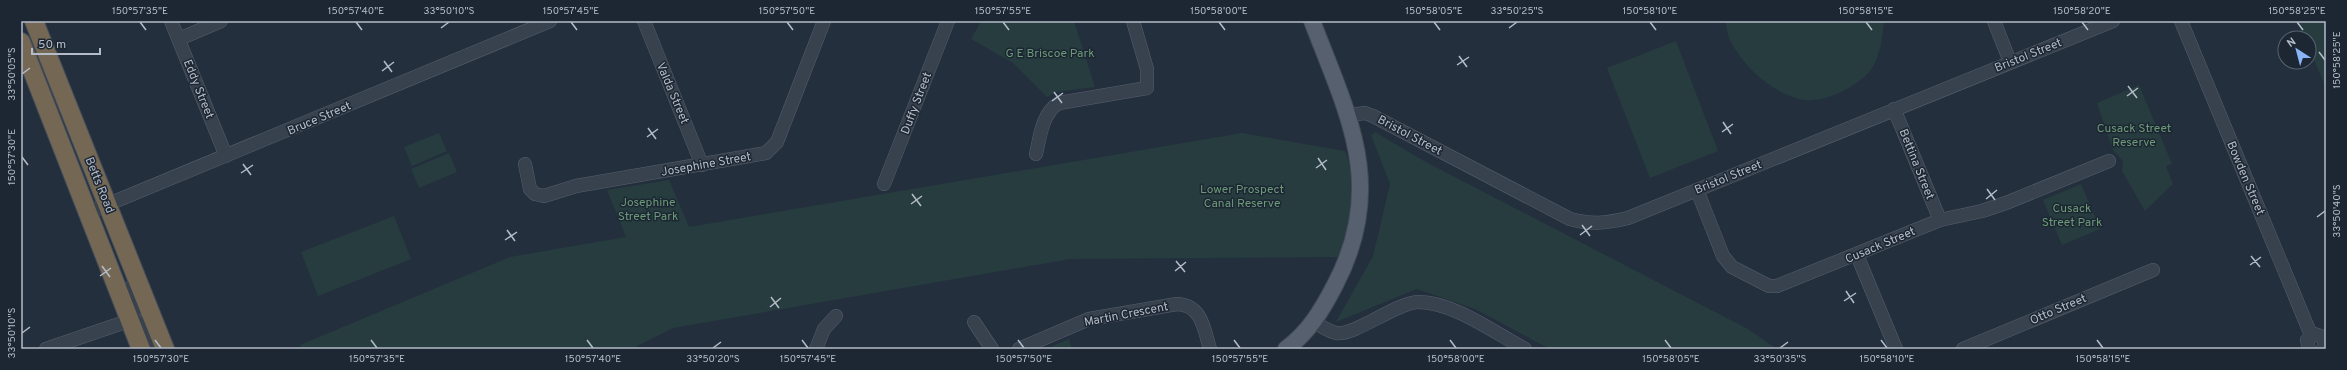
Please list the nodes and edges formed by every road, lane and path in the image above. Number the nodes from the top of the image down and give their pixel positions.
1 (34, 21) edge
2 (171, 21) edge
3 (221, 21) edge
4 (550, 21) edge
5 (644, 21) edge
6 (824, 21) edge
7 (948, 21) edge
8 (1133, 21) edge
9 (1312, 21) edge
10 (1994, 21) edge
11 (2113, 21) edge
12 (2181, 21) edge
13 (178, 39) junction
14 (21, 42) edge
15 (2010, 62) junction
16 (1894, 109) junction
17 (1348, 116) junction
18 (1036, 154) dead end
19 (226, 156) junction
20 (2109, 161) dead end
21 (525, 164) dead end
22 (702, 165) junction
23 (884, 184) dead end
24 (1697, 190) junction
25 (107, 205) junction
26 (87, 213) junction
27 (1940, 220) junction
28 (1857, 255) junction
29 (130, 263) junction
30 (2153, 270) dead end
31 (836, 316) dead end
32 (129, 319) junction
33 (974, 322) dead end
34 (1318, 324) junction
35 (1501, 336) junction
36 (2324, 343) edge
37 (2307, 345) edge
38 (46, 349) edge
39 (141, 349) edge
40 (158, 349) edge
41 (165, 349) edge
42 (816, 349) edge
43 (992, 349) edge
44 (1019, 349) edge
45 (1210, 349) edge
46 (1286, 349) edge
47 (1301, 349) edge
48 (1506, 349) edge
49 (1525, 349) edge
50 (1896, 349) edge
51 (1963, 349) edge

1 - 25 highway, Betts Road
2 - 13 street, Eddy Street
3 - 13 street
4 - 19 street, Bruce Street
5 - 22 street, Valda Street
6 - 22 street, Josephine Street
7 - 23 street, Duffy Street
8 - 18 street
9 - 17 main road
10 - 15 street
11 - 15 street, Bristol Street
12 - 37 street, Bowden Street
13 - 19 street, Eddy Street
14 - 26 highway, Betts Road
15 - 16 street, Bristol Street
16 - 24 street, Bristol Street
16 - 27 street, Bettina Street
17 - 24 street, Bristol Street
17 - 34 main road
19 - 25 street, Bruce Street
20 - 27 street, Cusack Street
21 - 22 street, Josephine Street
24 - 28 street, Cusack Street
25 - 26 street, Bruce Street
25 - 29 highway, Betts Road
26 - 32 highway, Betts Road
27 - 28 street, Cusack Street
28 - 50 street
29 - 32 street
29 - 41 highway, Betts Road
30 - 51 street, Otto Street
31 - 42 street
32 - 38 street
32 - 39 highway, Betts Road
32 - 40 street
33 - 43 street
34 - 35 street
34 - 46 main road
34 - 47 main road
35 - 48 street
35 - 49 street
36 - 37 street
44 - 45 street, Martin Crescent

